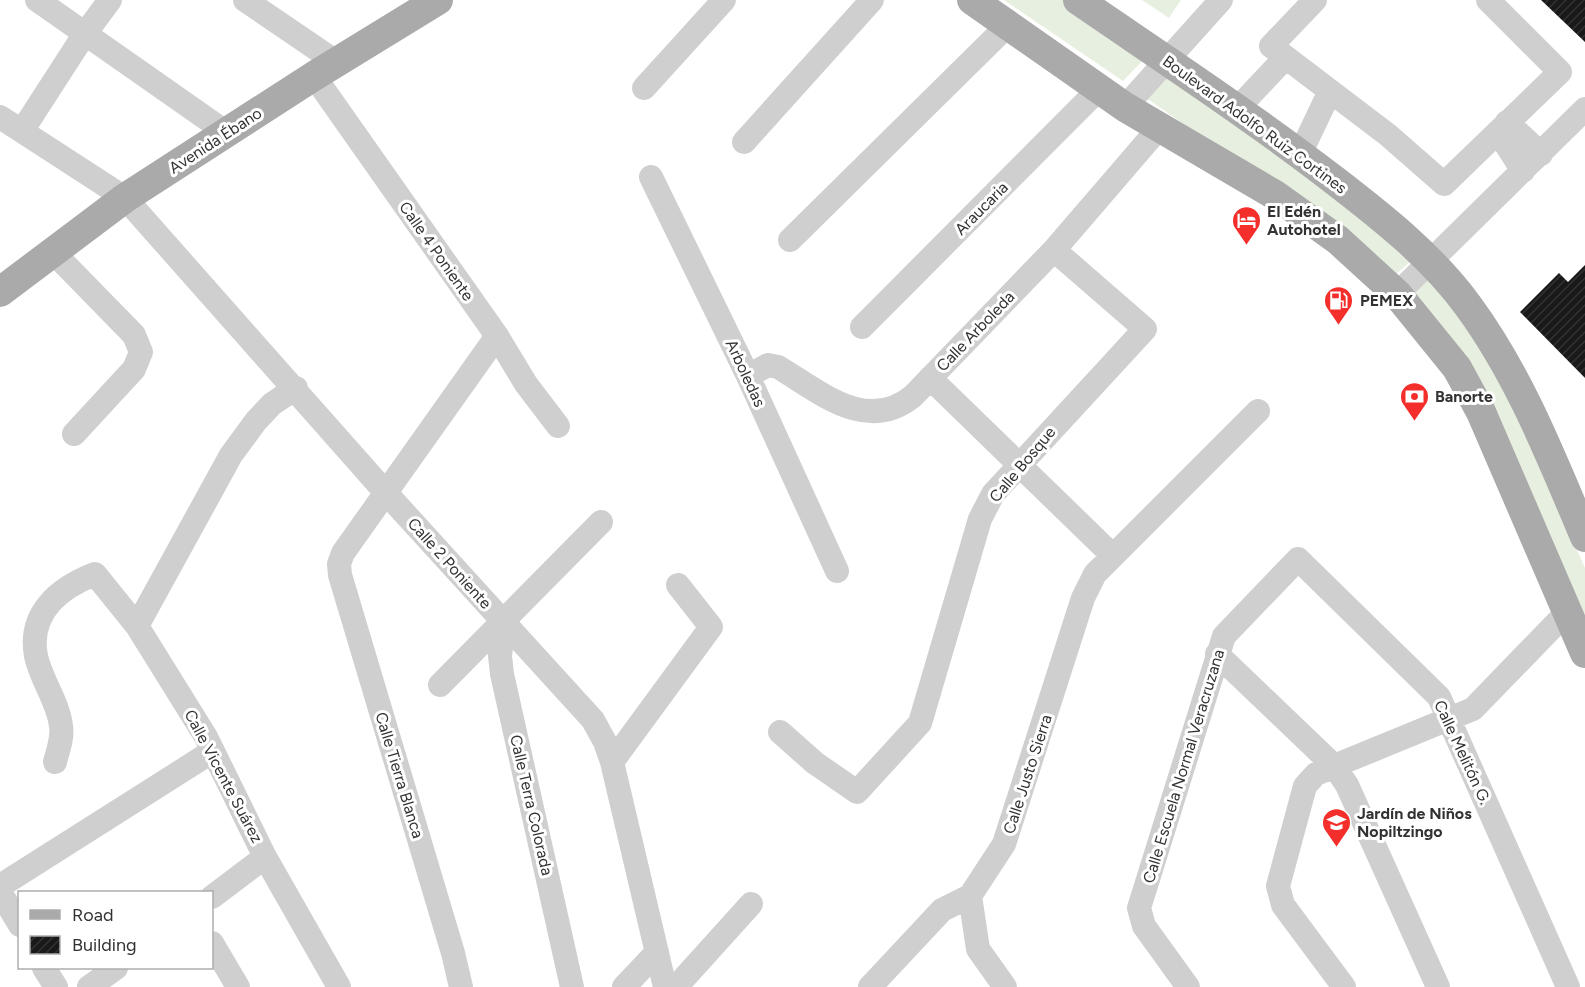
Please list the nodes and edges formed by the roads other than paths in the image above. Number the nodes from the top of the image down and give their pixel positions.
1 (37, 0) edge
2 (110, 0) edge
3 (244, 0) edge
4 (438, 0) edge
5 (723, 0) edge
6 (872, 0) edge
7 (972, 0) edge
8 (1078, 0) edge
9 (1221, 0) edge
10 (1315, 0) edge
11 (1488, 0) edge
12 (1008, 25) junction
13 (84, 35) junction
14 (1285, 58) junction
15 (1166, 60) junction
16 (325, 69) junction
17 (644, 88) dead end
18 (1099, 89) junction
19 (1330, 91) junction
20 (1125, 107) junction
21 (1237, 109) junction
22 (1585, 109) edge
23 (0, 117) edge
24 (1503, 127) junction
25 (1159, 128) junction
26 (22, 131) junction
27 (227, 133) junction
28 (744, 142) dead end
29 (1300, 154) junction
30 (1541, 154) junction
31 (1523, 171) junction
32 (651, 177) dead end
33 (125, 198) junction
34 (790, 240) dead end
35 (52, 250) junction
36 (1054, 250) junction
37 (1431, 263) junction
38 (4, 282) edge
39 (1397, 294) junction
40 (862, 327) dead end
41 (497, 336) junction
42 (748, 376) junction
43 (930, 378) junction
44 (296, 388) junction
45 (1258, 411) dead end
46 (558, 426) dead end
47 (74, 434) dead end
48 (1018, 465) junction
49 (387, 494) junction
50 (601, 522) dead end
51 (1585, 537) edge
52 (1112, 555) junction
53 (1298, 559) joint
54 (837, 571) dead end
55 (678, 585) dead end
56 (1568, 611) junction
57 (504, 622) junction
58 (137, 626) junction
59 (1585, 652) edge
60 (1217, 654) junction
61 (440, 685) dead end
62 (1451, 720) junction
63 (780, 732) dead end
64 (213, 751) junction
65 (55, 762) dead end
66 (612, 762) junction
67 (1334, 766) junction
68 (266, 857) junction
69 (2, 896) edge
70 (213, 896) edge
71 (970, 896) junction
72 (751, 904) dead end
73 (18, 922) edge
74 (213, 945) edge
75 (657, 952) junction
76 (45, 969) edge
77 (115, 969) edge
78 (56, 987) edge
79 (89, 987) edge
80 (238, 987) edge
81 (339, 987) edge
82 (460, 987) edge
83 (572, 987) edge
84 (624, 987) edge
85 (665, 987) edge
86 (676, 987) edge
87 (870, 987) edge
88 (1005, 987) edge
89 (1188, 987) edge
90 (1344, 987) edge
91 (1438, 987) edge
92 (1568, 987) edge

1 - 13 street
2 - 13 street
3 - 16 street
4 - 16 main road, Avenida Ébano
5 - 17 street
6 - 28 street
7 - 12 main road
8 - 15 main road, Boulevard Adolfo Ruiz Cortines
9 - 15 street
10 - 14 street
11 - 24 street
12 - 18 main road
12 - 34 street
13 - 26 street
13 - 27 street
14 - 19 street
14 - 21 street
15 - 20 street
15 - 21 main road, Boulevard Adolfo Ruiz Cortines
16 - 27 main road, Avenida Ébano
16 - 41 street, Calle 4 Poniente
18 - 20 main road
18 - 40 street, Araucaria
19 - 24 street
19 - 29 street
20 - 25 main road
21 - 29 main road, Boulevard Adolfo Ruiz Cortines
22 - 30 street
23 - 26 street, Calle 2 Poniente
24 - 30 street
24 - 31 street
25 - 36 street, Calle Arboleda
25 - 39 main road
26 - 33 street, Calle 2 Poniente
27 - 33 main road, Avenida Ébano
29 - 37 main road, Boulevard Adolfo Ruiz Cortines
30 - 31 street
31 - 37 street
32 - 42 street, Arboledas
33 - 35 main road, Avenida Ébano
33 - 44 street, Calle 2 Poniente
35 - 38 main road, Avenida Ébano
35 - 47 street
36 - 43 street, Calle Arboleda
36 - 48 street, Calle Bosque
37 - 39 street
37 - 51 main road, Boulevard Adolfo Ruiz Cortines
39 - 56 main road
41 - 46 street, Calle 4 Poniente
41 - 49 street
42 - 43 street, Calle Arboleda
42 - 54 street, Arboledas
43 - 48 street
44 - 49 street, Calle 2 Poniente
44 - 58 street
45 - 52 street, Calle Justo Sierra
48 - 52 street
48 - 63 street, Calle Bosque
49 - 57 street, Calle 2 Poniente
49 - 82 street, Calle Tierra Blanca
50 - 57 street
52 - 71 street, Calle Justo Sierra
53 - 60 street, Calle Escuela Normal Veracruzana
53 - 62 street, Calle Melitón G.
55 - 66 street
56 - 59 main road
56 - 62 street
57 - 61 street
57 - 66 street, Calle 2 Poniente
57 - 83 street, Calle Terra Colorada
58 - 64 street, Calle Vicente Suárez
58 - 65 street, Calle Vicente Suárez
60 - 67 street
60 - 89 street, Calle Escuela Normal Veracruzana
62 - 67 street
62 - 92 street, Calle Melitón G.
64 - 68 street, Calle Vicente Suárez
64 - 69 street
66 - 75 street, Calle 2 Poniente
67 - 90 street
67 - 91 street
68 - 70 street
68 - 81 street, Calle Vicente Suárez
69 - 73 street
71 - 87 street
71 - 88 street
72 - 86 street
74 - 80 street
75 - 84 street
75 - 85 street, Calle 2 Poniente
76 - 78 street
77 - 79 street

